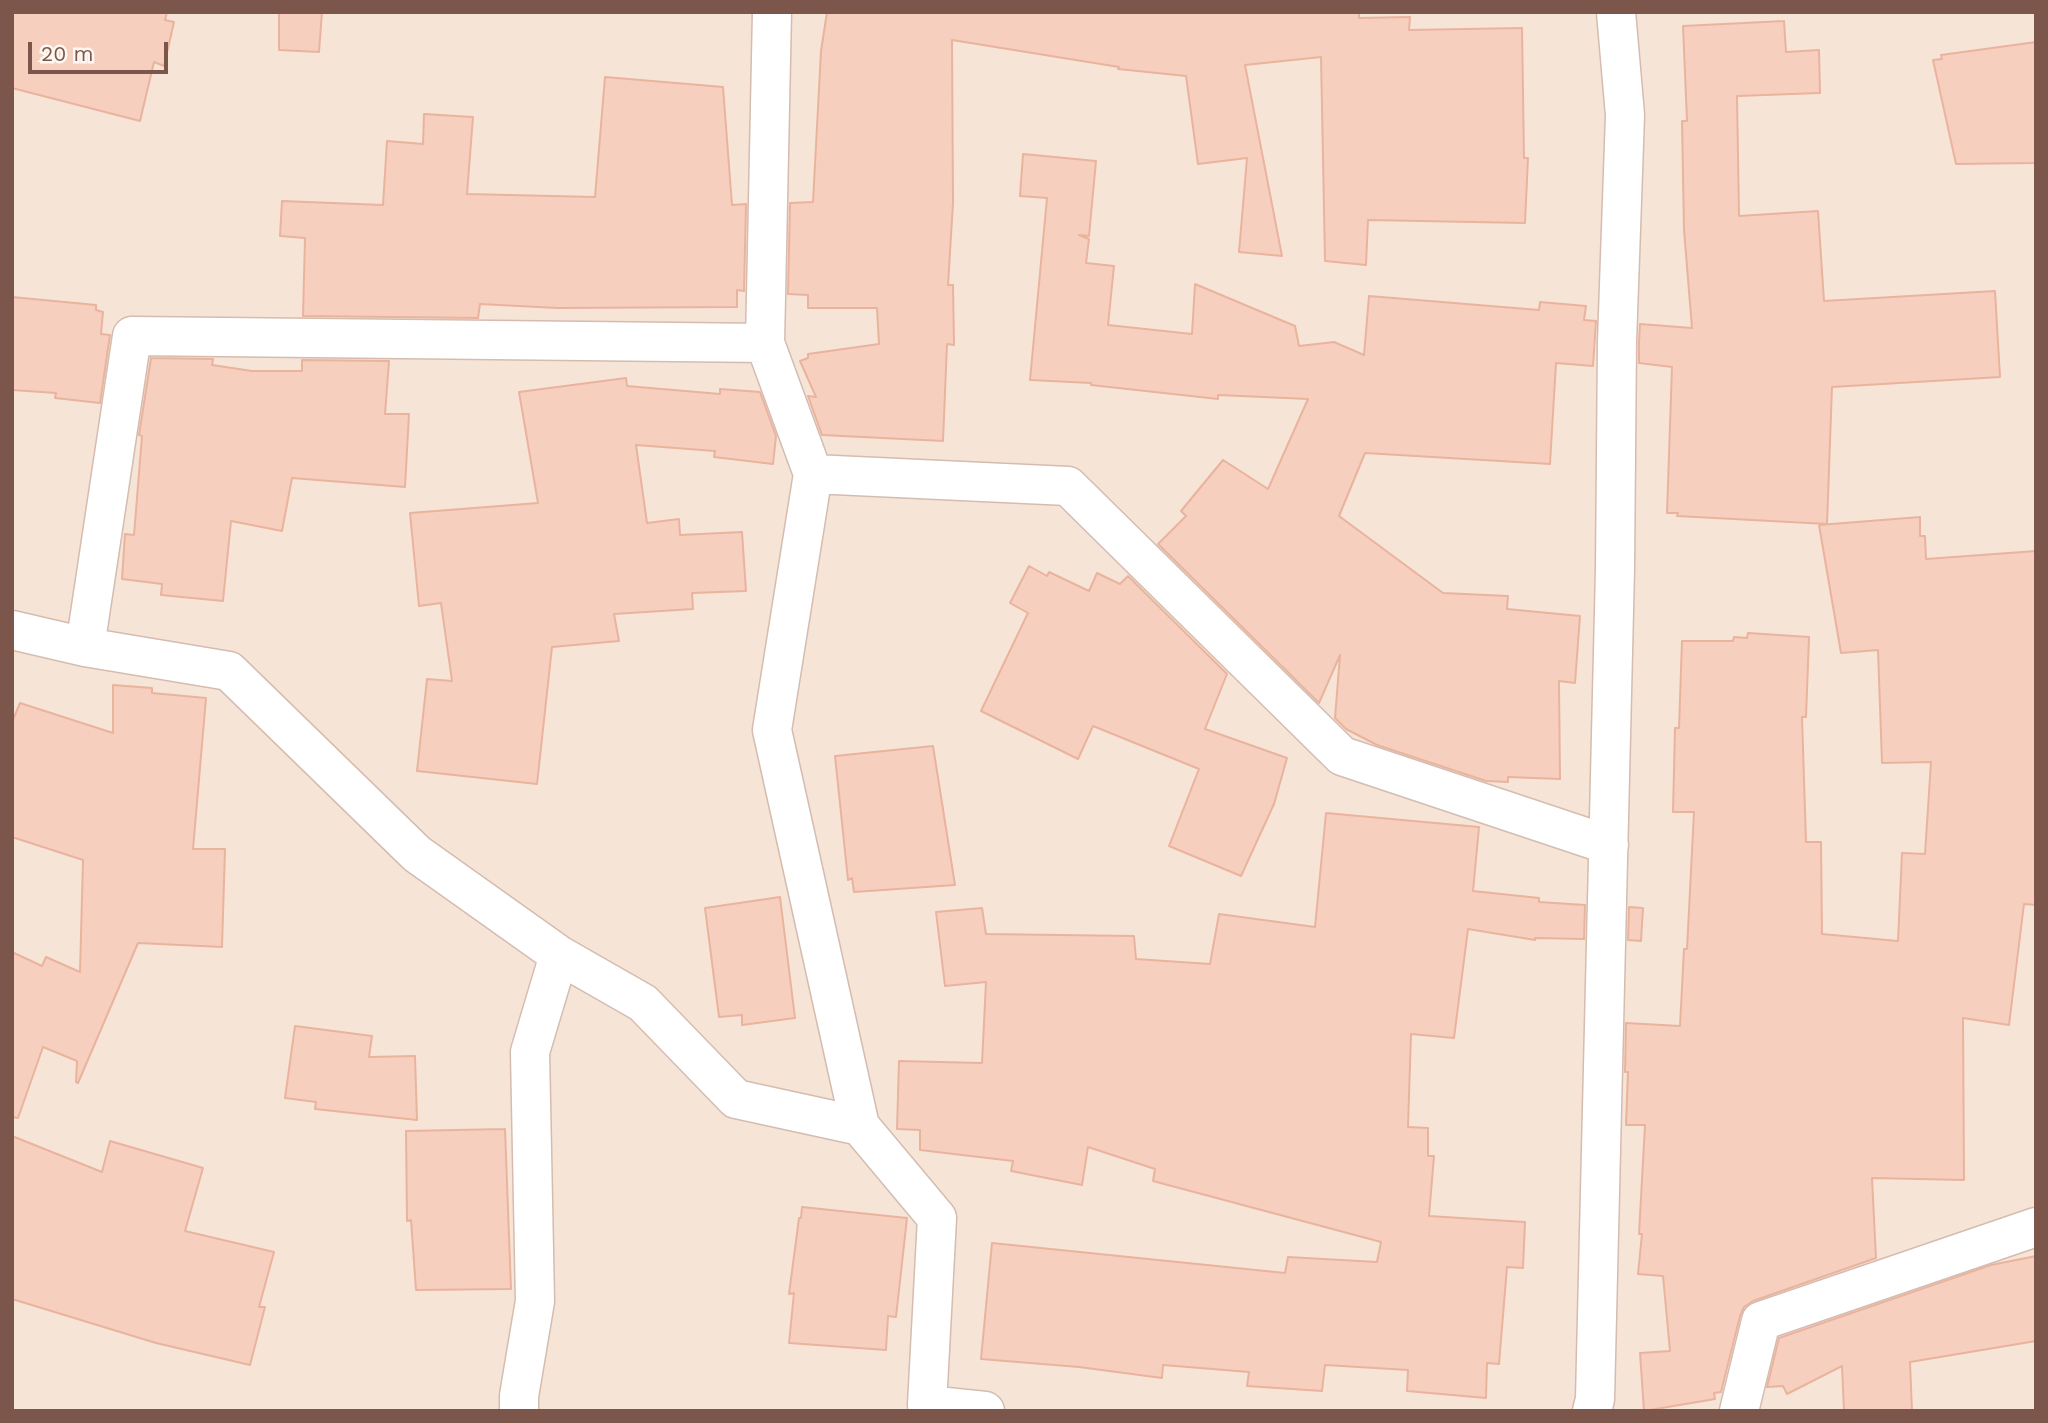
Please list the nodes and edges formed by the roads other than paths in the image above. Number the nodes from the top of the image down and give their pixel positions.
1 (772, 12) edge
2 (1616, 12) edge
3 (765, 343) junction
4 (813, 474) junction
5 (12, 630) edge
6 (85, 648) junction
7 (1609, 845) junction
8 (559, 956) junction
9 (860, 1126) junction
10 (2036, 1227) edge
11 (519, 1411) edge
12 (985, 1411) edge
13 (1592, 1411) edge
14 (1739, 1411) edge

1 - 3 street
2 - 7 street
3 - 4 street
3 - 6 street
4 - 7 street
4 - 9 street
5 - 6 street
6 - 8 street
7 - 13 street
8 - 9 street
8 - 11 street
9 - 12 street
10 - 14 street

